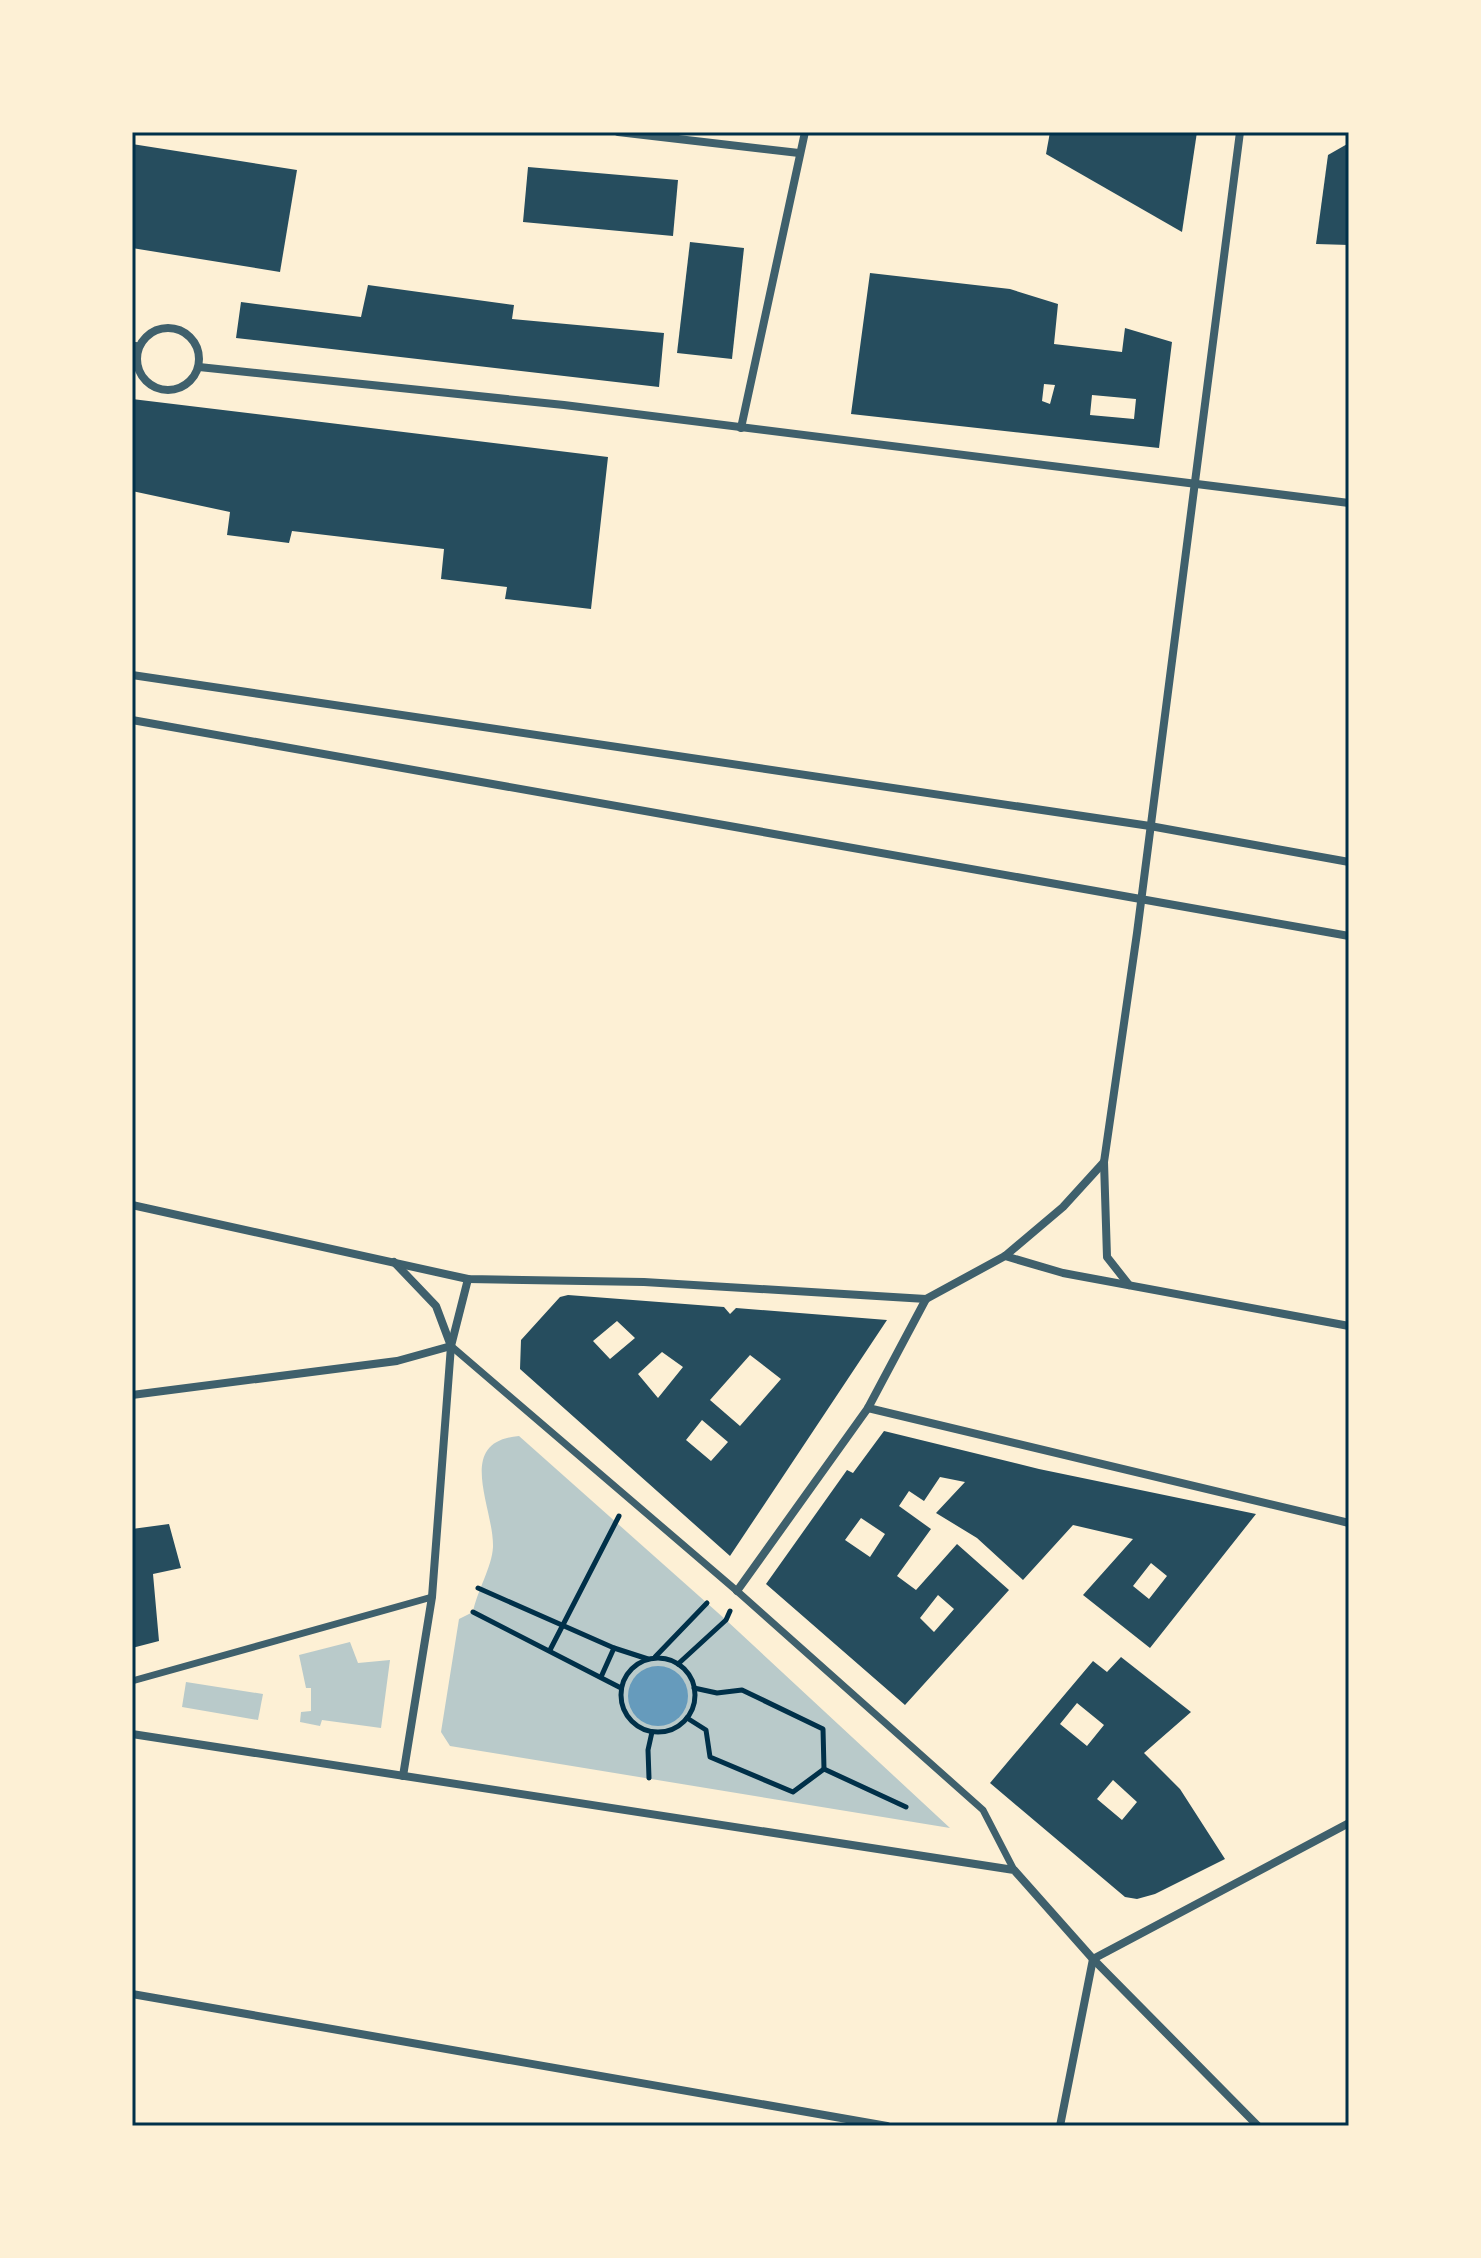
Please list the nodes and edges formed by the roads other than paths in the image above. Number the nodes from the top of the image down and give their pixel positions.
1 (618, 132) edge
2 (805, 132) edge
3 (1240, 132) edge
4 (799, 153) junction
5 (136, 346) edge
6 (199, 367) junction
7 (741, 428) junction
8 (1195, 486) junction
9 (1349, 503) edge
10 (132, 675) edge
11 (132, 720) edge
12 (1150, 826) junction
13 (1349, 862) edge
14 (1141, 898) junction
15 (1349, 936) edge
16 (1104, 1162) junction
17 (132, 1205) edge
18 (1005, 1256) junction
19 (394, 1262) junction
20 (468, 1279) junction
21 (1130, 1285) junction
22 (926, 1299) junction
23 (1349, 1326) edge
24 (451, 1346) junction
25 (132, 1395) edge
26 (868, 1408) junction
27 (1349, 1523) edge
28 (737, 1591) junction
29 (432, 1597) junction
30 (132, 1681) edge
31 (132, 1734) edge
32 (403, 1776) junction
33 (1349, 1823) edge
34 (1014, 1870) junction
35 (1093, 1959) junction
36 (132, 1994) edge
37 (887, 2126) edge
38 (1060, 2126) edge
39 (1258, 2126) edge

1 - 4 street
2 - 4 street
3 - 8 street
4 - 7 street
5 - 6 street
5 - 6 street
6 - 7 street
7 - 8 street
8 - 9 street
8 - 12 street
10 - 12 street
11 - 14 street
12 - 13 street
12 - 14 street
14 - 15 street
14 - 16 street
16 - 18 street
16 - 21 street
17 - 19 street
18 - 21 street
18 - 22 street
19 - 20 street
19 - 24 street
20 - 22 street
20 - 24 street
21 - 23 street
22 - 26 street
24 - 25 street
24 - 28 street
24 - 29 street
26 - 27 street
26 - 28 street
28 - 34 street
29 - 30 street
29 - 32 street
31 - 32 street
32 - 34 street
33 - 35 street
34 - 35 street
35 - 38 street
35 - 39 street
36 - 37 street

